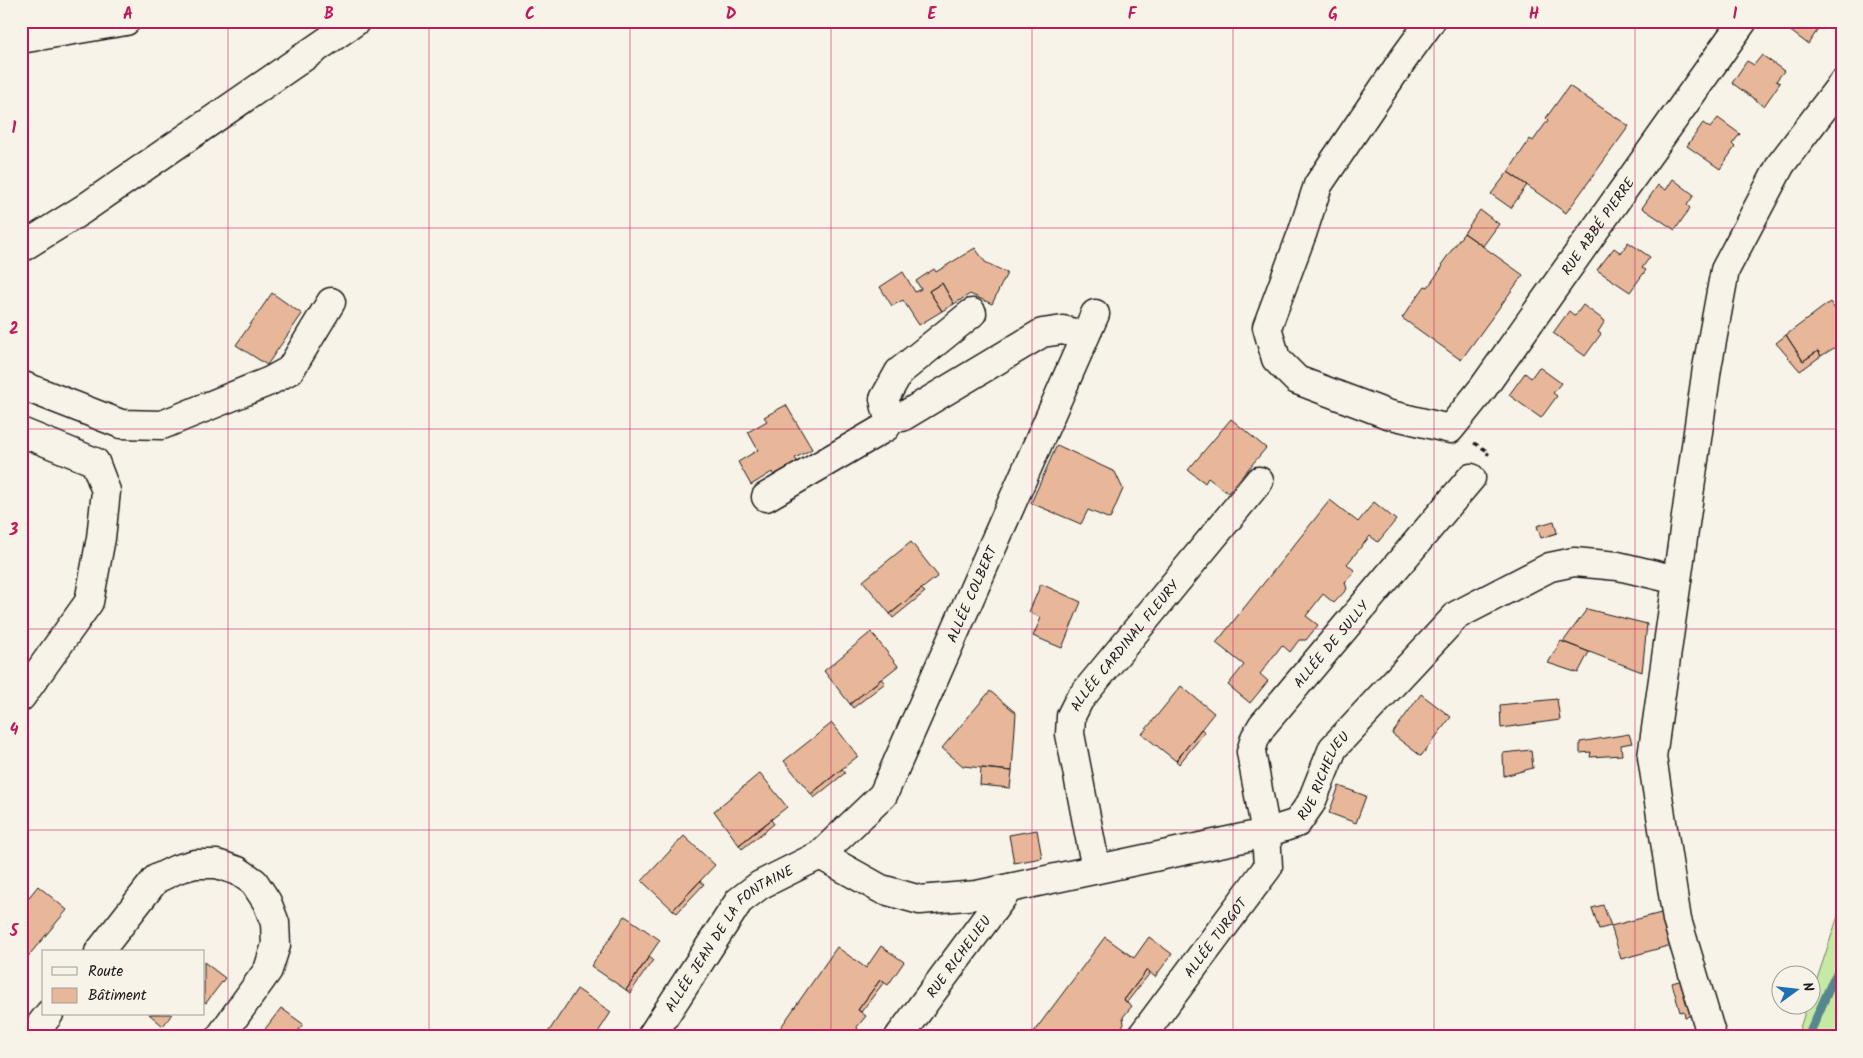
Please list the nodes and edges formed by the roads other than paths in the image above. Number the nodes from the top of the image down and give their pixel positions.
1 (126, 21) edge
2 (356, 21) edge
3 (1431, 21) edge
4 (1743, 21) edge
5 (21, 39) edge
6 (1842, 84) edge
7 (21, 248) edge
8 (330, 302) dead end
9 (972, 313) dead end
10 (21, 385) edge
11 (893, 414) junction
12 (21, 432) edge
13 (1470, 478) dead end
14 (1259, 480) dead end
15 (766, 496) dead end
16 (1677, 580) junction
17 (21, 697) edge
18 (1266, 833) junction
19 (820, 855) junction
20 (1096, 869) junction
21 (1009, 888) junction
22 (100, 950) edge
23 (47, 1016) edge
24 (31, 1037) edge
25 (220, 1037) edge
26 (651, 1037) edge
27 (899, 1037) edge
28 (1141, 1037) edge
29 (1712, 1037) edge

1 - 5 main road
2 - 7 main road
3 - 4 main road, RUE ABBÉ PIERRE
6 - 16 main road
8 - 10 main road
9 - 11 main road
11 - 15 main road
11 - 19 main road, ALLÉE COLBERT
12 - 17 main road
13 - 18 main road, ALLÉE DE SULLY
14 - 20 main road, ALLÉE CARDINAL FLEURY
16 - 18 main road, RUE RICHELIEU
16 - 29 main road
18 - 20 main road, RUE RICHELIEU
18 - 28 main road, ALLÉE TURGOT
19 - 21 main road
19 - 26 main road, ALLÉE JEAN DE LA FONTAINE
20 - 21 main road, RUE RICHELIEU
21 - 27 main road, RUE RICHELIEU
22 - 25 main road
23 - 24 main road

